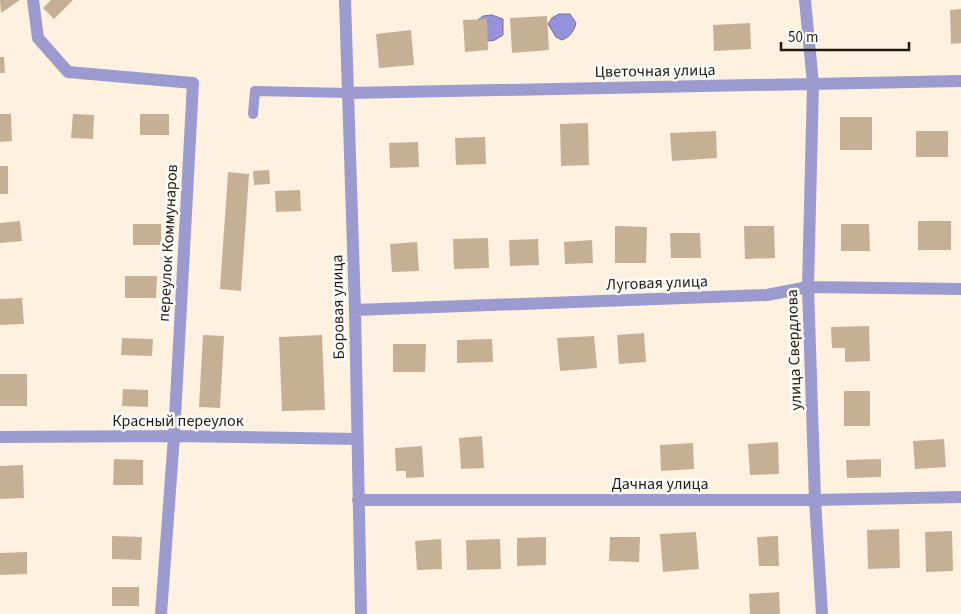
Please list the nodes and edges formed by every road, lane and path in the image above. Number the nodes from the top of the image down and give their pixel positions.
1 (33, 0) edge
2 (345, 0) edge
3 (805, 0) edge
4 (961, 81) edge
5 (813, 84) junction
6 (349, 93) junction
7 (253, 114) dead end
8 (808, 287) junction
9 (961, 289) edge
10 (354, 310) junction
11 (174, 436) junction
12 (0, 437) edge
13 (357, 438) junction
14 (961, 497) edge
15 (358, 500) junction
16 (816, 500) junction
17 (161, 614) edge
18 (361, 614) edge
19 (822, 614) edge

1 - 11 street, переулок Коммунаров
2 - 6 street, Боровая улица
3 - 5 street, улица Свердлова
4 - 5 street, Цветочная улица
5 - 6 street, Цветочная улица
5 - 8 street, улица Свердлова
6 - 7 lane
6 - 10 street, Боровая улица
8 - 9 street, Луговая улица
8 - 10 street, Луговая улица
8 - 16 street, улица Свердлова
10 - 13 street, Боровая улица
11 - 12 street, Красный переулок
11 - 13 street, Красный переулок
11 - 17 street, переулок Коммунаров
13 - 15 street, Боровая улица
14 - 16 street, Дачная улица
15 - 16 street, Дачная улица
15 - 18 street, Боровая улица
16 - 19 street, улица Свердлова

